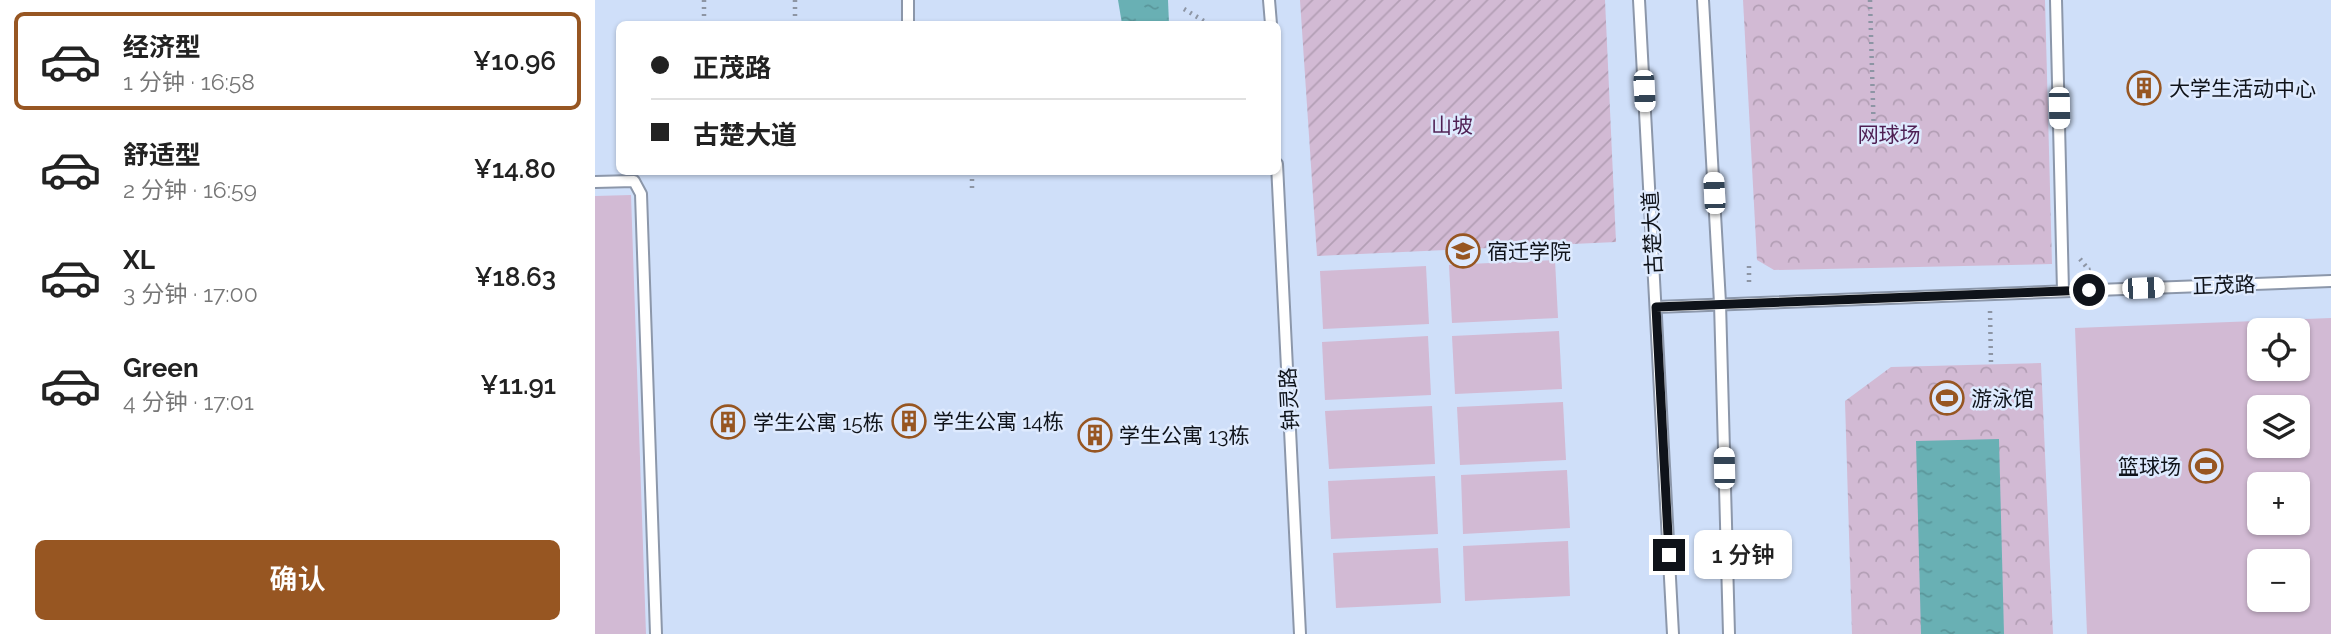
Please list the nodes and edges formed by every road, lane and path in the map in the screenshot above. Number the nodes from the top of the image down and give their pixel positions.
1 (704, 0) edge
2 (795, 0) edge
3 (908, 0) edge
4 (1269, 0) edge
5 (1639, 0) edge
6 (1703, 0) edge
7 (1870, 0) edge
8 (2056, 0) edge
9 (1184, 9) dead end
10 (704, 21) edge
11 (795, 21) edge
12 (908, 21) edge
13 (1204, 21) edge
14 (1271, 21) edge
15 (1874, 138) dead end
16 (972, 175) edge
17 (1278, 175) edge
18 (595, 182) edge
19 (972, 188) dead end
20 (2079, 258) dead end
21 (2102, 269) dead end
22 (2331, 281) edge
23 (2063, 291) junction
24 (1720, 303) junction
25 (1990, 303) dead end
26 (1656, 307) junction
27 (1991, 363) dead end
28 (656, 634) edge
29 (1300, 634) edge
30 (1674, 634) edge
31 (1728, 634) edge

1 - 10 path
2 - 11 path
3 - 12 lane
4 - 14 lane
5 - 26 lane, 古楚大道
6 - 24 lane
7 - 15 path
8 - 23 lane
9 - 13 path
16 - 19 path
17 - 29 lane, 钟灵路
18 - 28 lane
20 - 21 path
22 - 23 lane, 正茂路
23 - 24 lane, 正茂路
24 - 26 lane, 正茂路
24 - 31 lane
25 - 27 path
26 - 30 lane, 古楚大道

